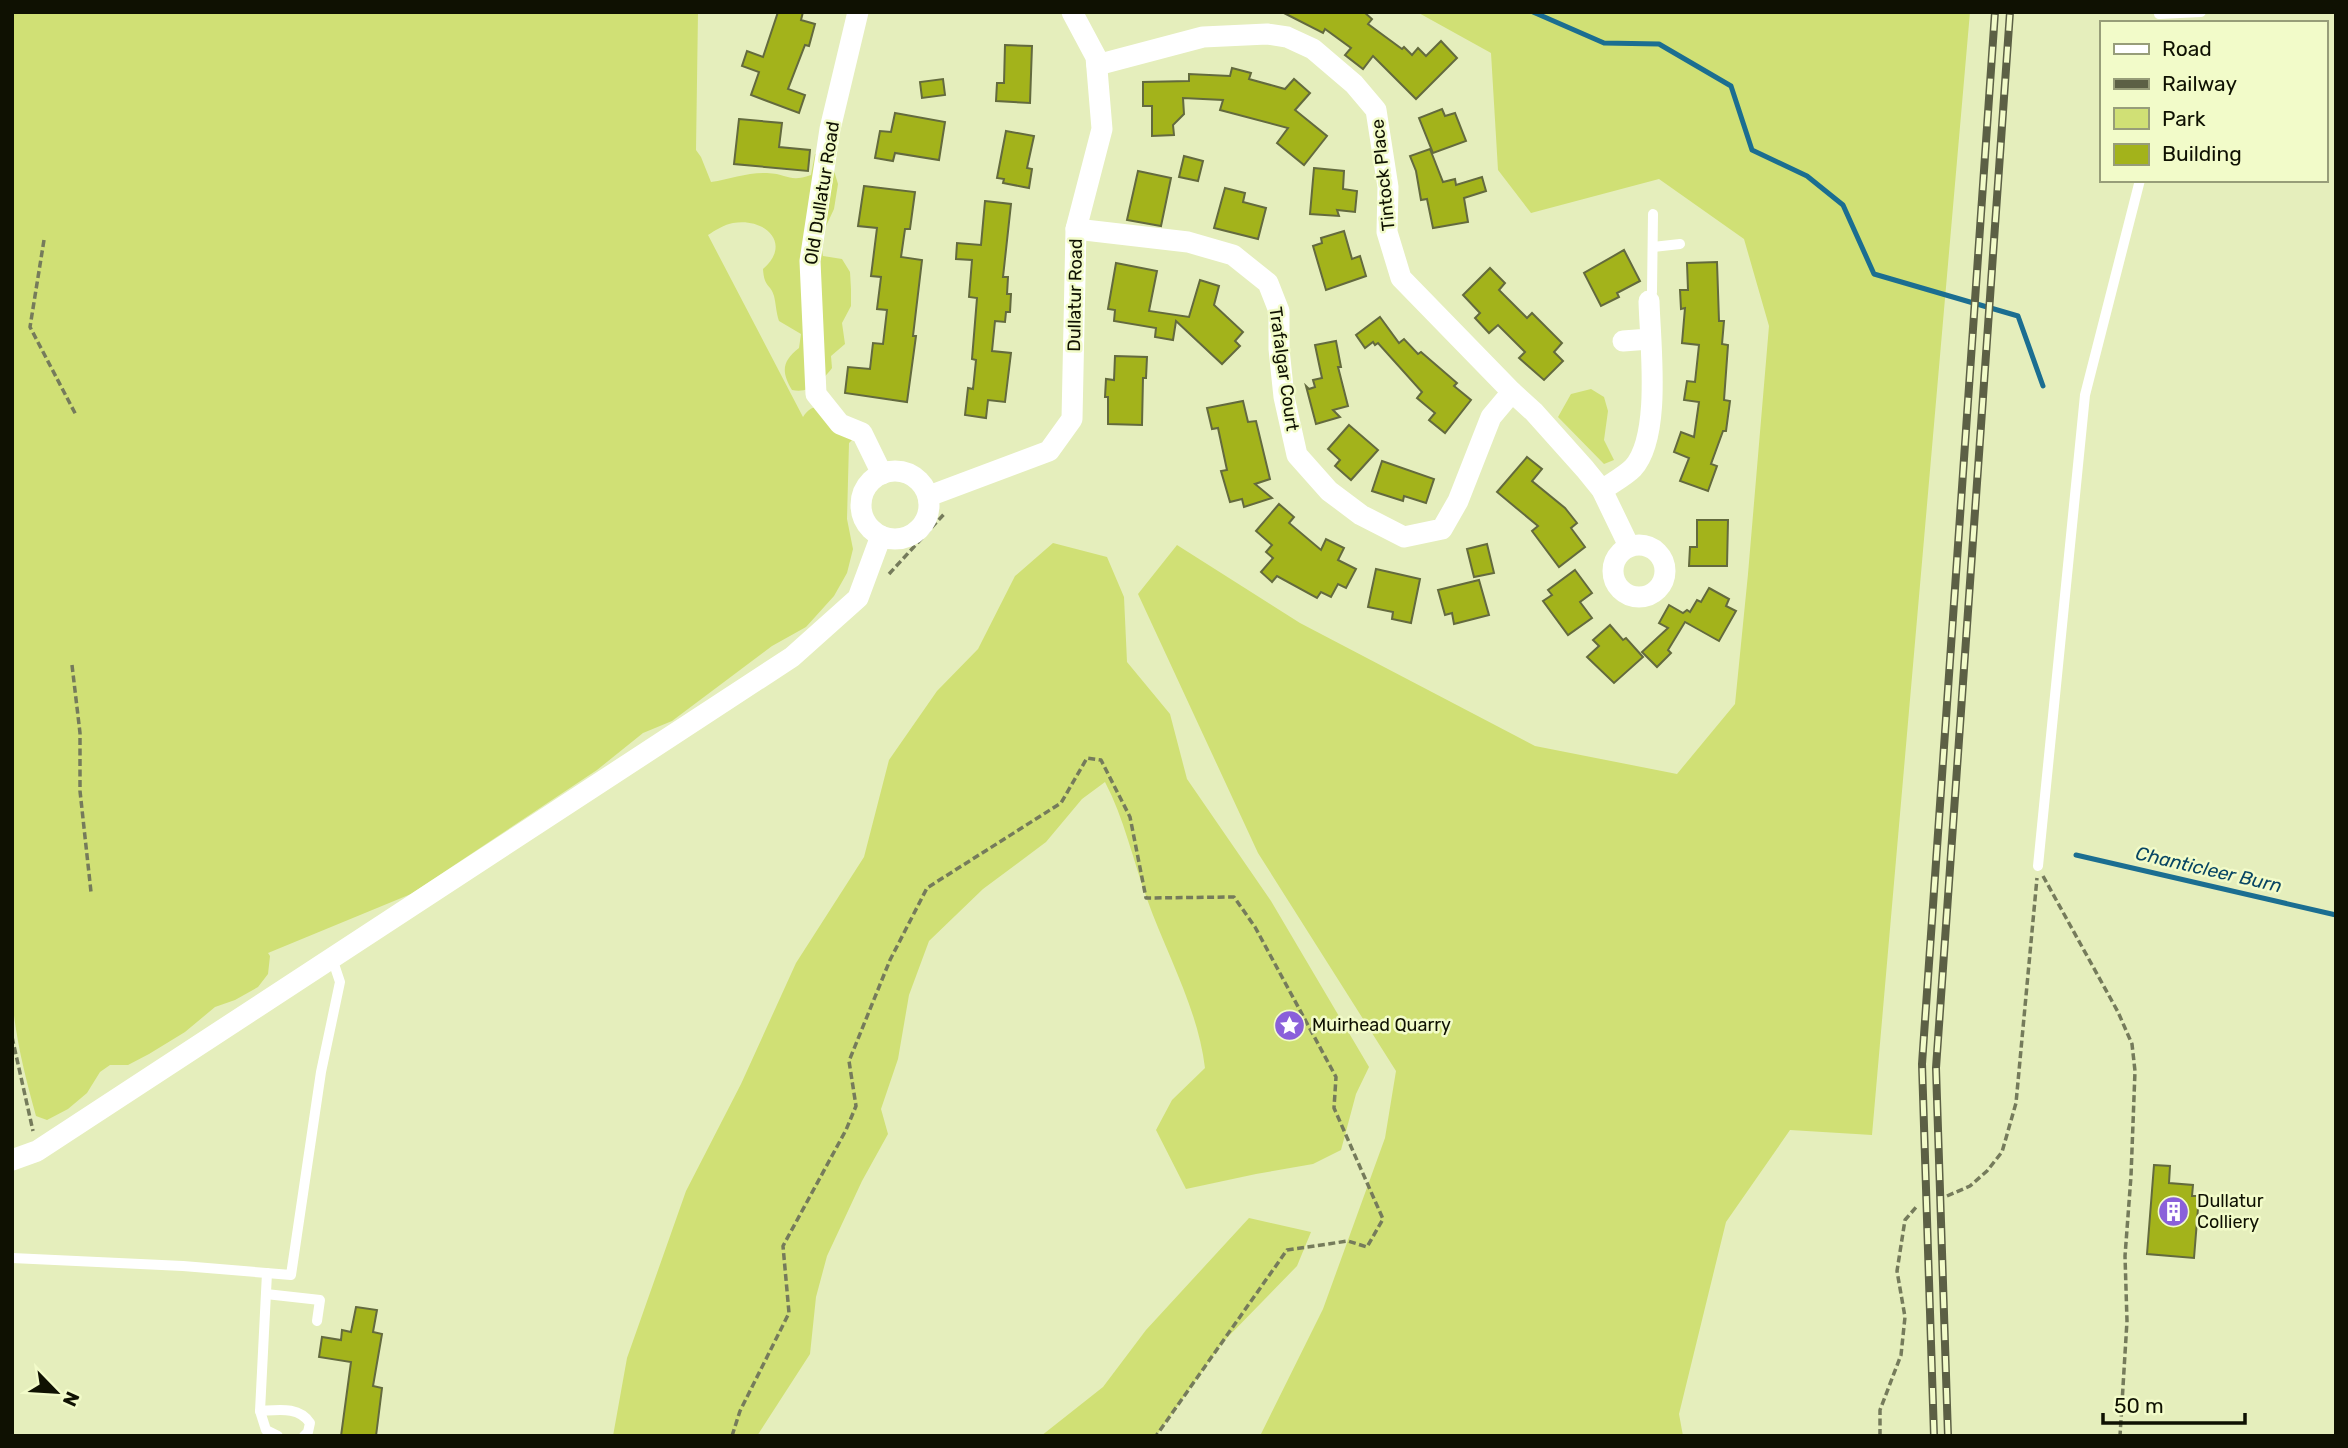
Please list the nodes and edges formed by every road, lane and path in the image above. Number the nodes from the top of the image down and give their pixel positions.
1 (858, 12) edge
2 (1072, 12) edge
3 (2201, 12) edge
4 (2161, 16) edge
5 (1097, 65) junction
6 (2139, 182) edge
7 (1653, 214) dead end
8 (1076, 229) junction
9 (44, 240) dead end
10 (1679, 244) dead end
11 (1653, 247) junction
12 (1650, 301) joint
13 (1650, 340) junction
14 (1623, 341) dead end
15 (1511, 392) junction
16 (76, 415) dead end
17 (882, 474) junction
18 (1602, 490) junction
19 (929, 496) junction
20 (881, 536) junction
21 (1629, 546) dead end
22 (72, 665) dead end
23 (2038, 866) junction
24 (91, 892) dead end
25 (332, 958) junction
26 (12, 1037) edge
27 (37, 1151) junction
28 (12, 1160) edge
29 (1948, 1196) dead end
30 (1918, 1205) dead end
31 (12, 1258) edge
32 (267, 1273) junction
33 (266, 1294) junction
34 (317, 1321) dead end
35 (260, 1411) junction
36 (278, 1436) edge
37 (304, 1436) edge
38 (732, 1436) edge
39 (1156, 1436) edge
40 (1880, 1436) edge
41 (2120, 1436) edge

1 - 17 street, Old Dullatur Road
2 - 5 street, Dullatur Road
3 - 4 lane
5 - 8 street, Dullatur Road
5 - 15 street, Tintock Place
6 - 23 lane
7 - 11 lane
8 - 15 street, Trafalgar Court
8 - 19 street, Dullatur Road
9 - 16 path
10 - 11 lane
11 - 12 lane
12 - 13 street
13 - 14 street
13 - 18 street
15 - 18 street, Tintock Place
17 - 19 street
17 - 20 street
18 - 21 street, Tintock Place
19 - 20 street
20 - 25 street
22 - 24 path
23 - 29 path
23 - 41 path
25 - 27 street
25 - 32 lane
26 - 27 path
27 - 28 street
30 - 40 path
31 - 32 lane
32 - 33 lane
33 - 34 lane
33 - 35 lane
35 - 36 lane
35 - 37 lane
38 - 39 path

